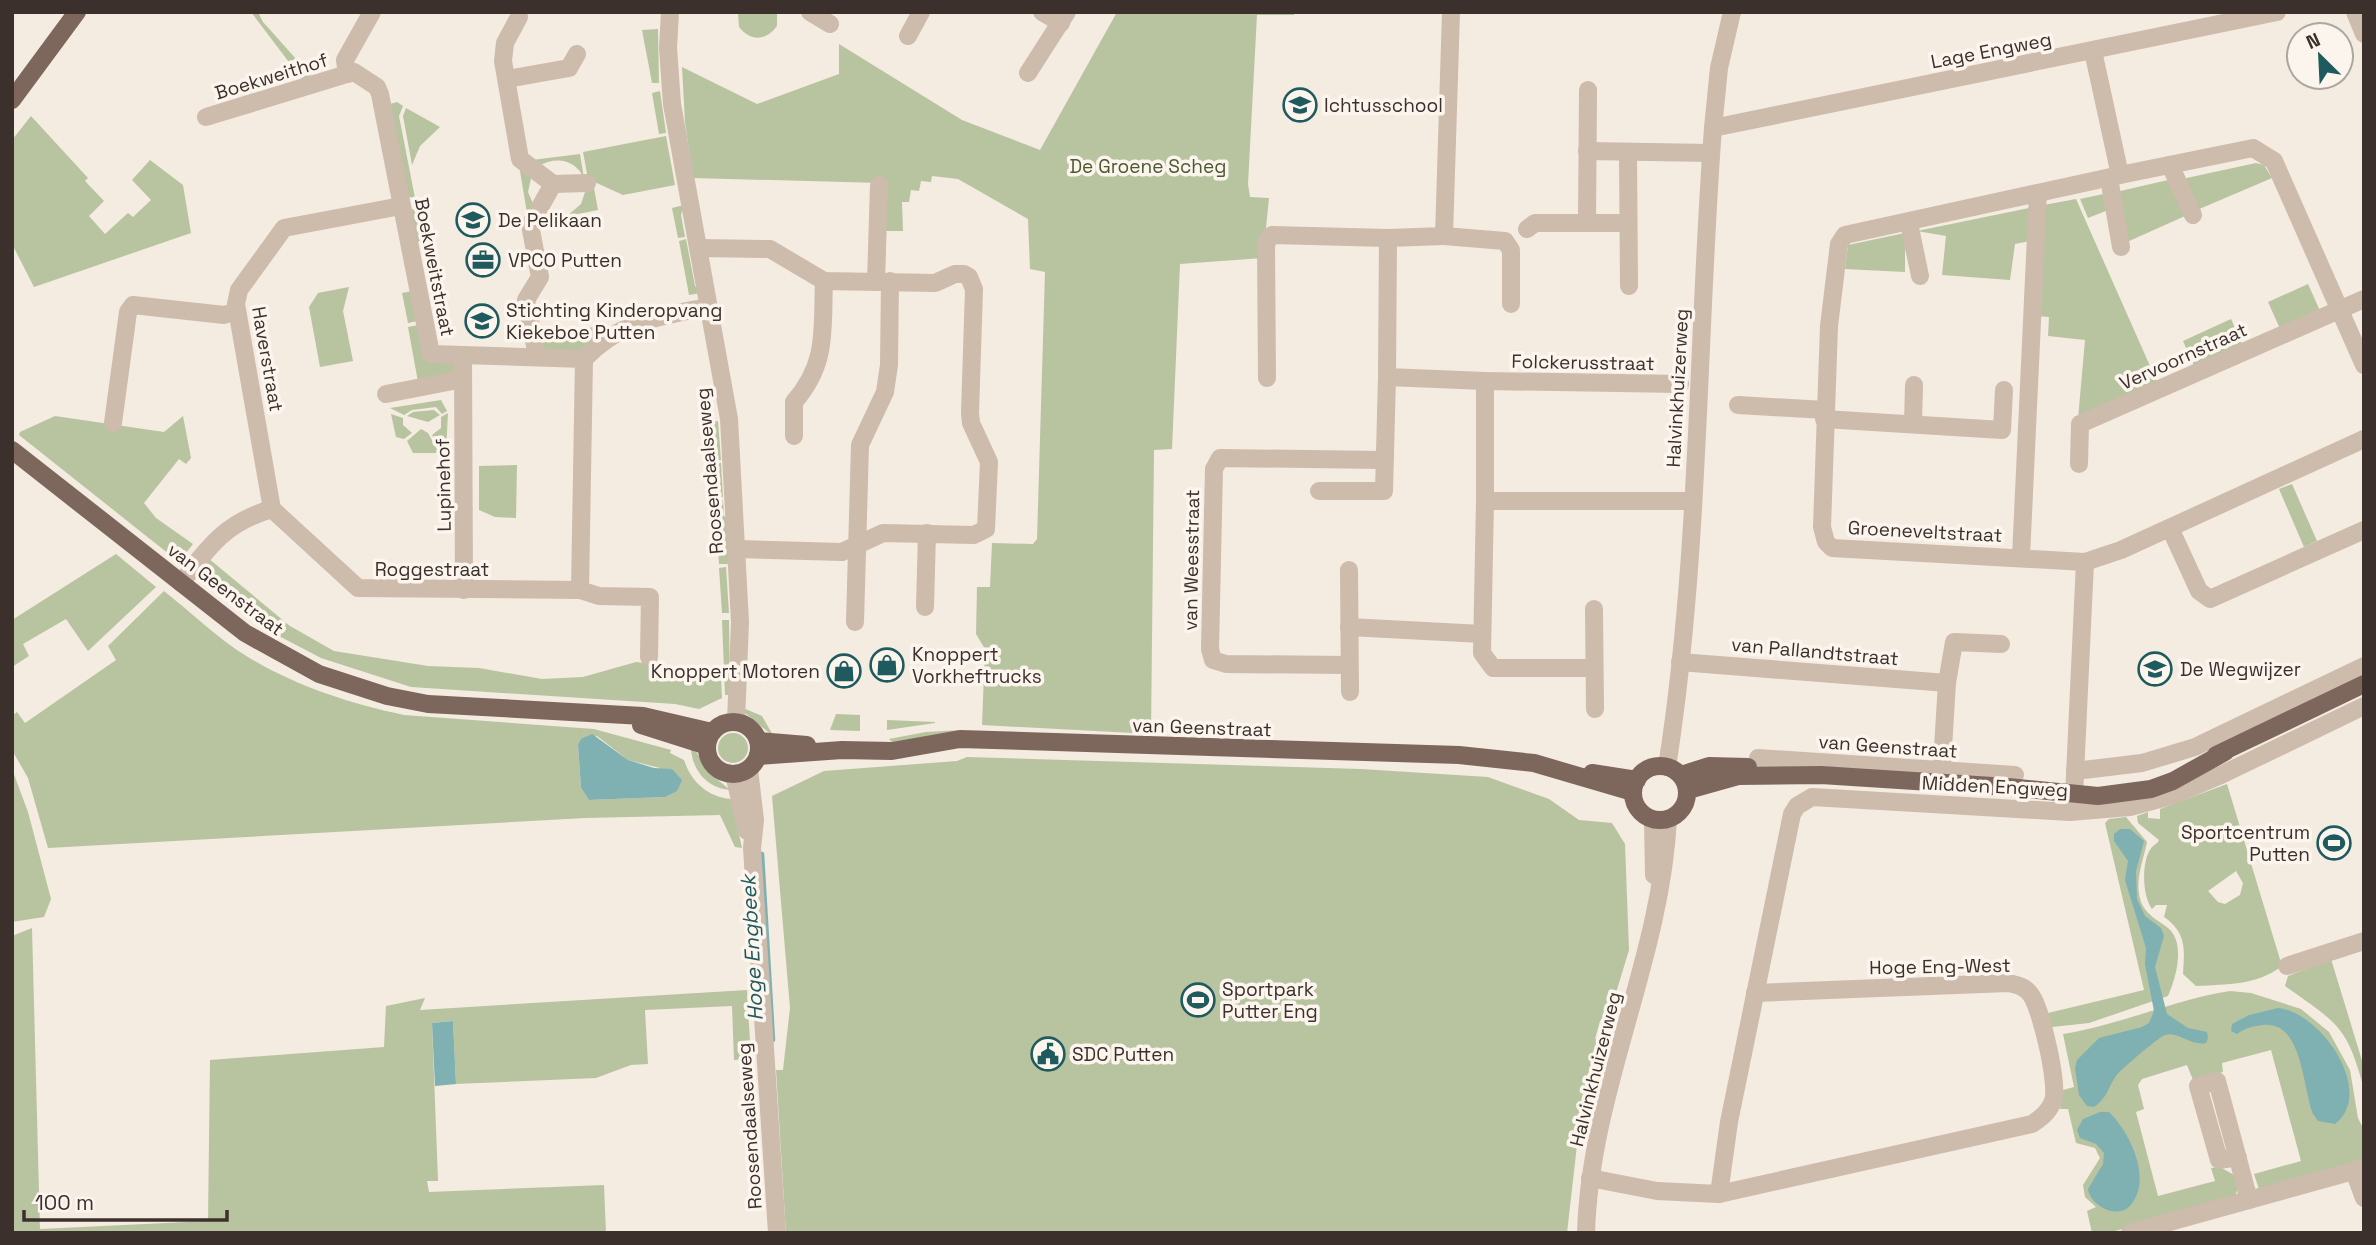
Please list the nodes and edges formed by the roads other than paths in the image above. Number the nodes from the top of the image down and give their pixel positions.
1 (77, 12) edge
2 (372, 12) edge
3 (670, 12) edge
4 (810, 12) edge
5 (921, 12) edge
6 (1042, 12) edge
7 (1451, 12) edge
8 (1732, 12) edge
9 (2277, 12) edge
10 (2355, 12) edge
11 (517, 14) edge
12 (1064, 18) edge
13 (830, 24) dead end
14 (2364, 33) edge
15 (908, 36) dead end
16 (2093, 51) junction
17 (577, 54) dead end
18 (1028, 73) dead end
19 (347, 74) junction
20 (507, 79) junction
21 (1588, 90) dead end
22 (12, 100) edge
23 (206, 117) dead end
24 (1713, 128) junction
25 (1587, 151) junction
26 (1628, 153) junction
27 (1711, 153) junction
28 (2170, 165) junction
29 (2114, 176) junction
30 (587, 183) dead end
31 (553, 184) junction
32 (879, 185) dead end
33 (2038, 193) junction
34 (401, 206) junction
35 (2193, 215) dead end
36 (1587, 222) junction
37 (1628, 223) junction
38 (1909, 223) junction
39 (1444, 236) junction
40 (1388, 237) junction
41 (1517, 237) junction
42 (2121, 247) dead end
43 (698, 248) junction
44 (1920, 276) dead end
45 (824, 281) junction
46 (883, 281) junction
47 (1629, 286) dead end
48 (2364, 299) edge
49 (1510, 304) dead end
50 (708, 307) junction
51 (2340, 310) junction
52 (237, 311) junction
53 (464, 355) junction
54 (537, 356) junction
55 (584, 359) junction
56 (2364, 365) edge
57 (1387, 377) junction
58 (1267, 378) dead end
59 (463, 379) junction
60 (1485, 381) junction
61 (1680, 384) dead end
62 (1914, 385) dead end
63 (2004, 390) dead end
64 (386, 394) dead end
65 (1738, 405) dead end
66 (1824, 414) junction
67 (113, 423) dead end
68 (1913, 424) junction
69 (2001, 430) junction
70 (2027, 432) junction
71 (794, 436) dead end
72 (2364, 439) edge
73 (12, 450) edge
74 (1383, 460) junction
75 (2079, 464) dead end
76 (1319, 491) dead end
77 (1485, 501) junction
78 (1692, 501) junction
79 (272, 509) junction
80 (2170, 528) junction
81 (2364, 530) edge
82 (927, 533) junction
83 (857, 546) junction
84 (736, 549) junction
85 (2021, 557) junction
86 (2084, 562) junction
87 (1349, 570) dead end
88 (181, 583) junction
89 (464, 590) junction
90 (580, 590) junction
91 (926, 607) dead end
92 (1594, 609) dead end
93 (855, 622) dead end
94 (1349, 627) junction
95 (1482, 634) junction
96 (2001, 644) dead end
97 (649, 657) dead end
98 (1680, 662) junction
99 (1348, 665) junction
100 (2364, 666) edge
101 (1594, 668) junction
102 (1947, 683) junction
103 (2364, 684) edge
104 (1350, 692) dead end
105 (2364, 706) edge
106 (1595, 709) dead end
107 (736, 721) junction
108 (709, 739) junction
109 (1758, 758) dead end
110 (750, 760) junction
111 (2015, 775) dead end
112 (1941, 776) junction
113 (1679, 777) junction
114 (2075, 784) junction
115 (1635, 786) junction
116 (1661, 819) junction
117 (2364, 941) edge
118 (2287, 966) dead end
119 (1755, 993) junction
120 (2238, 1157) dead end
121 (2359, 1170) edge
122 (1590, 1178) junction
123 (1718, 1194) junction
124 (2364, 1198) edge
125 (2249, 1200) junction
126 (777, 1233) edge
127 (1586, 1233) edge
128 (2130, 1233) edge

1 - 22 main road
2 - 19 street
3 - 43 street, Roosendaalseweg
4 - 13 street
5 - 15 street
6 - 12 street
7 - 39 street
8 - 24 street, Halvinkhuizerweg
9 - 16 street, Lage Engweg
10 - 14 street
11 - 20 street
12 - 18 street
16 - 24 street, Lage Engweg
16 - 29 street
17 - 20 street
19 - 23 street, Boekweithof
19 - 34 street, Boekweitstraat
20 - 31 street
21 - 25 street
24 - 27 street, Halvinkhuizerweg
25 - 26 street
25 - 36 street
26 - 27 street
26 - 37 street
27 - 78 street, Halvinkhuizerweg
28 - 29 street
28 - 35 street
28 - 51 street
29 - 33 street, Groeneveltstraat
29 - 42 street
30 - 31 street
31 - 54 street
32 - 46 street
33 - 38 street, Groeneveltstraat
33 - 70 street, Groeneveltstraat
34 - 52 street, Haverstraat
34 - 53 street, Boekweitstraat
36 - 37 street
36 - 41 street
37 - 47 street
38 - 44 street
38 - 66 street, Groeneveltstraat
39 - 40 street
39 - 41 street
40 - 57 street
40 - 58 street
41 - 49 street
43 - 45 street
43 - 50 street, Roosendaalseweg
45 - 46 street
45 - 71 street
46 - 82 street
46 - 83 street
48 - 51 street, Vervoornstraat
50 - 55 street
50 - 84 street, Roosendaalseweg
51 - 56 street
51 - 75 street, Vervoornstraat
52 - 67 street
52 - 79 street, Haverstraat
53 - 54 street, Boekweitstraat
53 - 59 street, Lupinehof
54 - 55 street, Boekweitstraat
55 - 90 street
57 - 60 street, Folckerusstraat
57 - 74 street
59 - 64 street
59 - 89 street, Lupinehof
60 - 61 street, Folckerusstraat
60 - 77 street
62 - 68 street
63 - 69 street
65 - 66 street
66 - 68 street
66 - 85 street, Groeneveltstraat
68 - 69 street
69 - 70 street
70 - 85 street, Groeneveltstraat
72 - 80 street
73 - 88 main road, van Geenstraat
74 - 76 street
74 - 99 street, van Weesstraat
77 - 78 street
77 - 95 street
78 - 98 street, Halvinkhuizerweg
79 - 88 street
79 - 89 street, Roggestraat
80 - 81 street
80 - 86 street
82 - 83 street
82 - 91 street
83 - 84 street
83 - 93 street
84 - 107 street, Roosendaalseweg
85 - 86 street, Groeneveltstraat
86 - 114 street
87 - 94 street
88 - 108 main road, van Geenstraat
89 - 90 street, Roggestraat
90 - 97 street, Roggestraat
92 - 101 street
94 - 95 street
94 - 99 street
95 - 101 street
96 - 102 street
98 - 102 street, van Pallandtstraat
98 - 113 street, Halvinkhuizerweg
99 - 104 street
100 - 114 street, van Geenstraat
101 - 106 street
102 - 112 street
103 - 114 main road, van Geenstraat
105 - 119 street, Midden Engweg
107 - 108 main road
107 - 110 main road
108 - 110 main road
109 - 112 street, van Geenstraat
110 - 115 main road, van Geenstraat
110 - 126 street, Roosendaalseweg
111 - 112 street, van Geenstraat
112 - 113 main road, van Geenstraat
112 - 114 main road, van Geenstraat
113 - 115 main road
113 - 116 main road
115 - 116 main road
116 - 122 street, Halvinkhuizerweg
117 - 118 street
119 - 123 street
119 - 123 street, Hoge Eng-West
120 - 125 street
121 - 124 street
121 - 125 street
122 - 123 street, Hoge Eng-West
122 - 127 street, Halvinkhuizerweg
125 - 128 street

